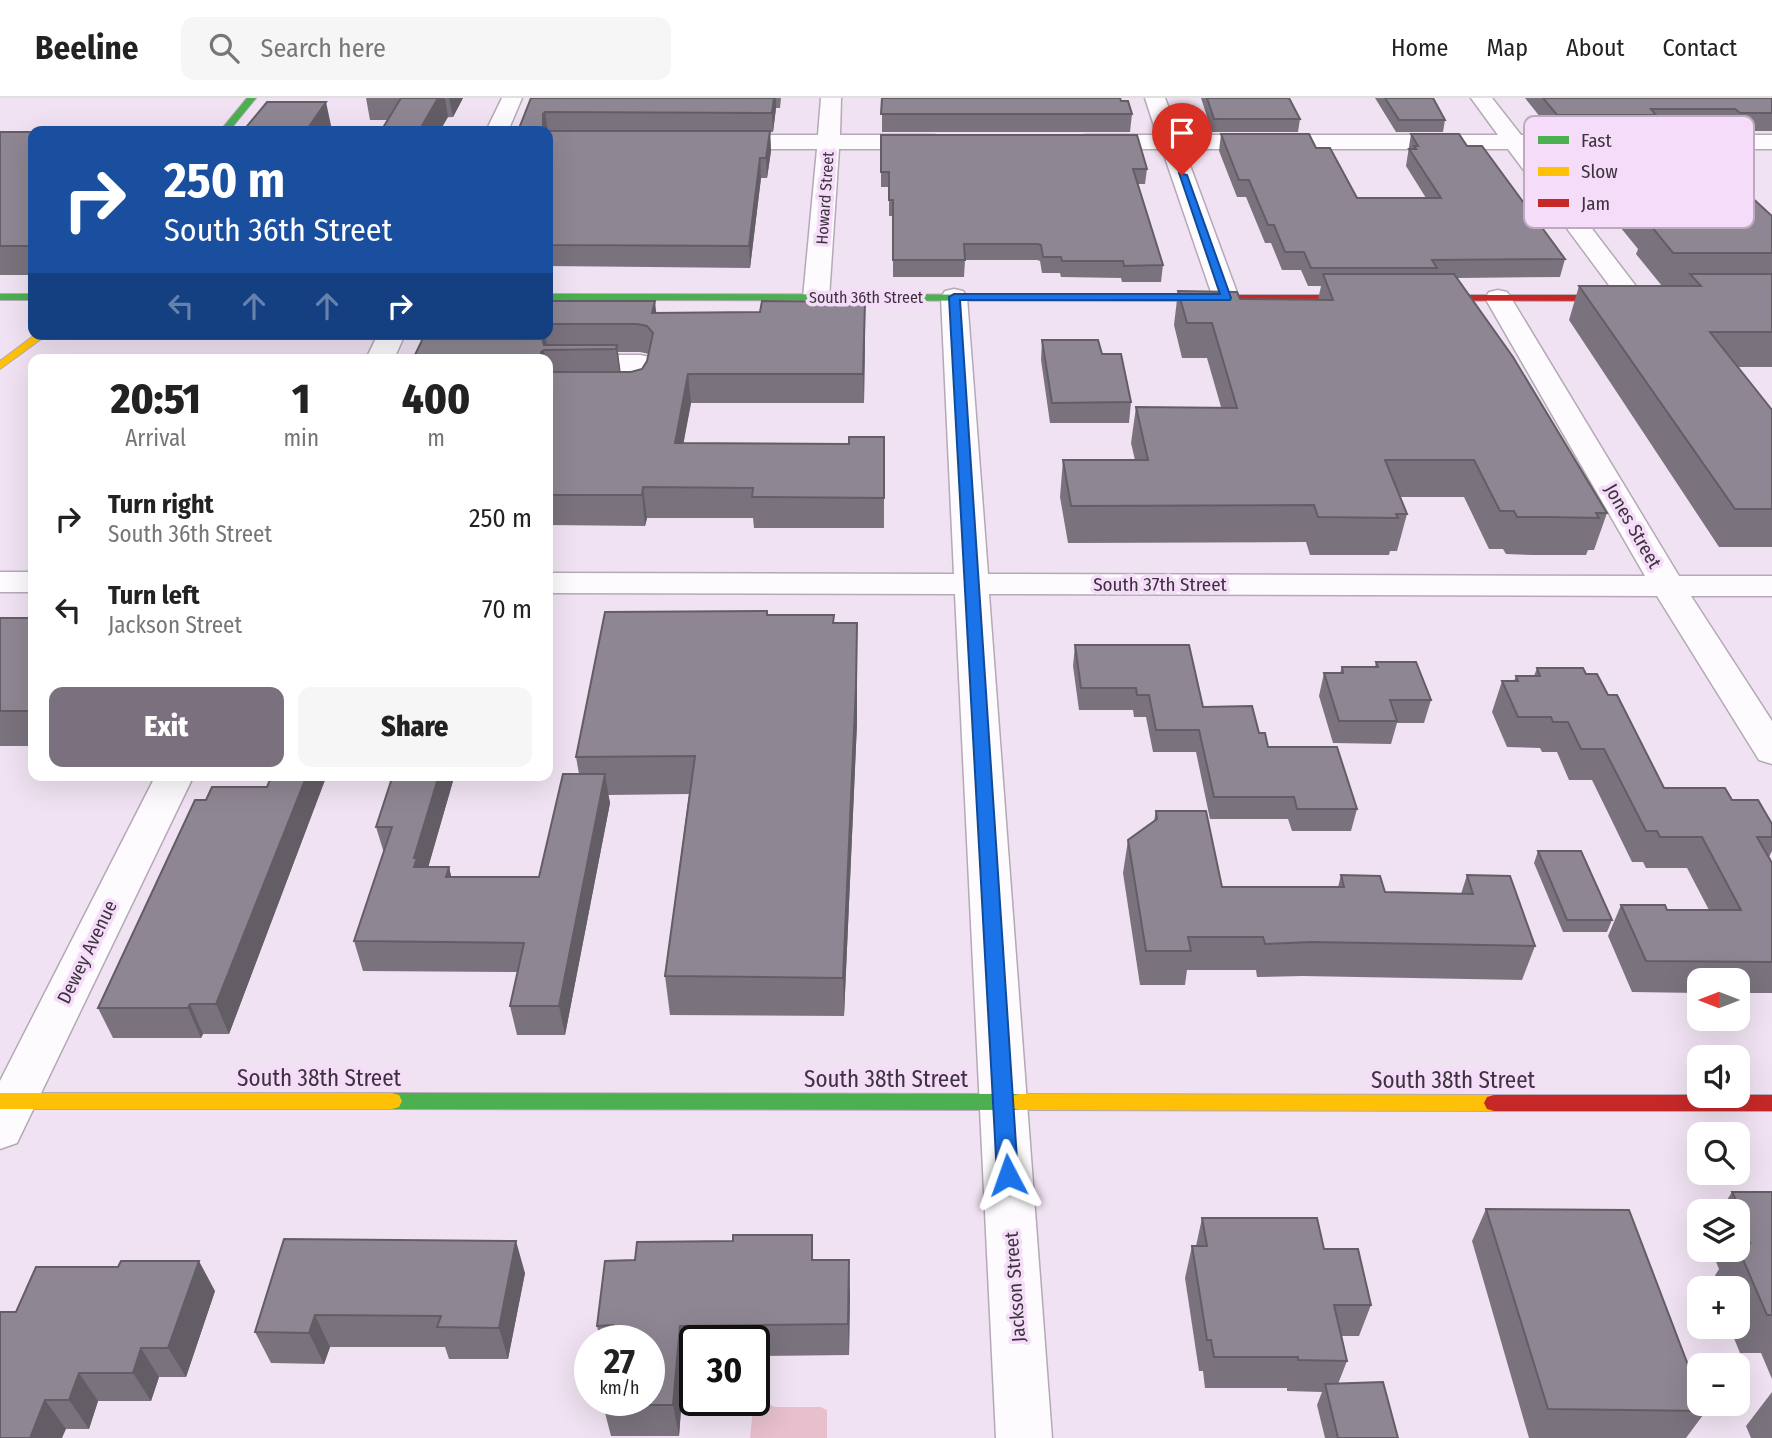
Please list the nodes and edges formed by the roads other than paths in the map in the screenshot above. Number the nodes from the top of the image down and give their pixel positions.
1 (251, 98) edge
2 (512, 98) edge
3 (831, 98) edge
4 (1155, 98) edge
5 (1481, 98) edge
6 (228, 126) edge
7 (499, 126) edge
8 (697, 142) edge
9 (828, 142) junction
10 (959, 142) edge
11 (1065, 142) edge
12 (1170, 142) junction
13 (1514, 142) junction
14 (1524, 142) edge
15 (1754, 142) edge
16 (1772, 142) edge
17 (1524, 155) edge
18 (1582, 228) edge
19 (0, 297) edge
20 (28, 297) edge
21 (553, 297) edge
22 (954, 297) junction
23 (816, 298) junction
24 (1226, 298) junction
25 (1498, 298) junction
26 (1638, 298) joint
27 (35, 340) edge
28 (553, 363) edge
29 (0, 366) edge
30 (553, 388) edge
31 (0, 582) edge
32 (28, 582) edge
33 (553, 583) edge
34 (970, 584) junction
35 (1668, 586) junction
36 (1772, 586) edge
37 (1772, 751) edge
38 (172, 781) edge
39 (1003, 1102) junction
40 (1772, 1103) edge
41 (5, 1110) edge
42 (1024, 1438) edge

1 - 6 street
2 - 7 street
3 - 9 street, Howard Street
4 - 12 street
5 - 13 street
8 - 9 street
9 - 10 street
9 - 23 street, Howard Street
11 - 12 street
12 - 13 street
12 - 24 street
13 - 14 street
13 - 17 street
15 - 16 street
18 - 26 street
19 - 20 street
21 - 23 street, South 36th Street
22 - 23 street, South 36th Street
22 - 24 street, South 36th Street
22 - 34 street, Jackson Street
24 - 25 street, South 36th Street
25 - 26 street, South 36th Street
25 - 35 street, Jones Street
27 - 29 street
28 - 30 street
31 - 32 street
33 - 34 street, South 37th Street
34 - 35 street, South 37th Street
34 - 39 street, Jackson Street
35 - 36 street, South 37th Street
35 - 37 street, Jones Street
38 - 41 street, Dewey Avenue
39 - 40 street, South 38th Street
39 - 41 street, South 38th Street
39 - 42 street, Jackson Street

